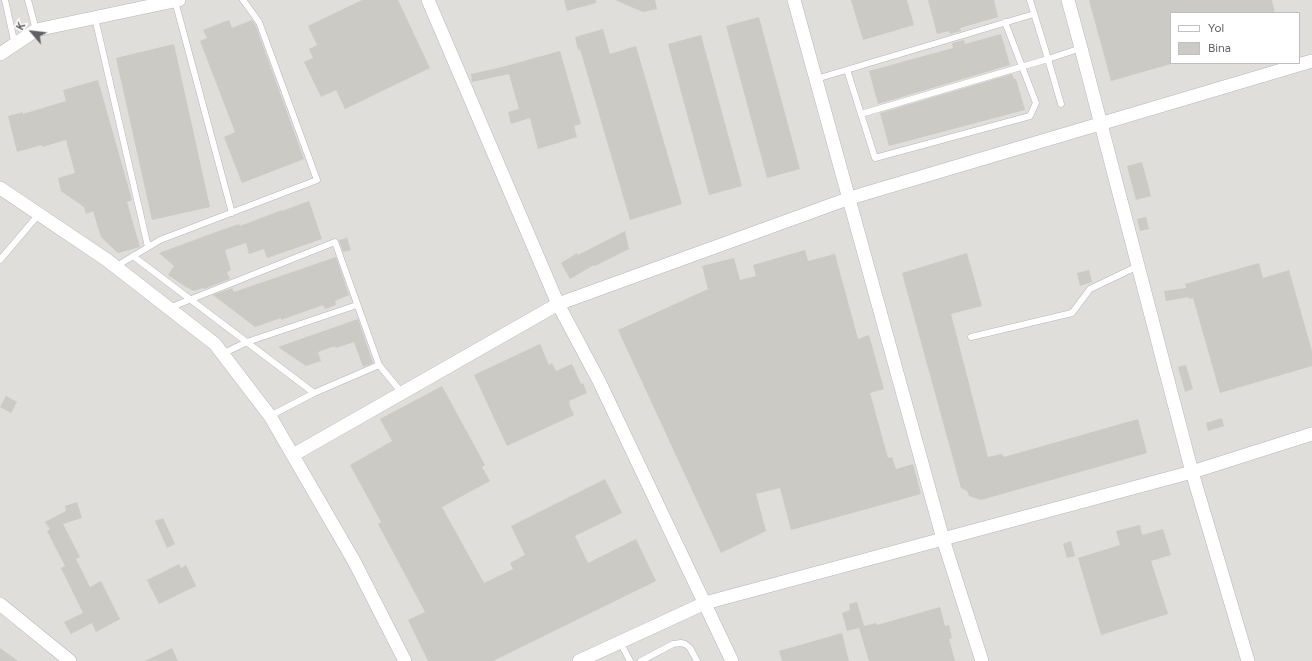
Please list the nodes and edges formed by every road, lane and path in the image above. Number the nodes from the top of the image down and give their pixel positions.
1 (5, 0) edge
2 (28, 0) edge
3 (177, 0) edge
4 (242, 0) edge
5 (428, 0) edge
6 (794, 0) edge
7 (1030, 0) edge
8 (1068, 0) edge
9 (1034, 14) junction
10 (95, 18) junction
11 (1005, 22) junction
12 (36, 30) junction
13 (15, 45) junction
14 (1081, 48) junction
15 (0, 54) edge
16 (1048, 59) junction
17 (1312, 61) edge
18 (1022, 66) junction
19 (847, 70) junction
20 (816, 79) junction
21 (1061, 104) dead end
22 (861, 114) junction
23 (1101, 123) junction
24 (0, 188) edge
25 (850, 198) junction
26 (232, 212) junction
27 (39, 214) junction
28 (148, 247) junction
29 (133, 256) junction
30 (0, 260) edge
31 (1138, 266) junction
32 (115, 267) junction
33 (191, 300) junction
34 (558, 304) junction
35 (357, 305) junction
36 (169, 308) junction
37 (971, 337) dead end
38 (247, 342) junction
39 (222, 354) junction
40 (379, 365) junction
41 (314, 393) junction
42 (402, 393) junction
43 (270, 416) junction
44 (1312, 434) edge
45 (293, 455) junction
46 (1192, 472) junction
47 (943, 539) junction
48 (705, 603) junction
49 (0, 604) edge
50 (620, 642) junction
51 (70, 661) edge
52 (405, 661) edge
53 (579, 661) edge
54 (630, 661) edge
55 (641, 661) edge
56 (697, 661) edge
57 (732, 661) edge
58 (982, 661) edge
59 (1248, 661) edge

1 - 13 lane
2 - 12 lane
3 - 10 street
3 - 26 lane
4 - 26 lane
5 - 34 street
6 - 20 street
7 - 9 lane
8 - 14 street
9 - 11 lane
9 - 16 lane
10 - 12 street
10 - 28 lane
11 - 18 lane
11 - 19 lane
12 - 13 street
13 - 15 street
14 - 16 lane
14 - 23 street
16 - 18 lane
16 - 21 lane
17 - 23 street
18 - 22 lane
18 - 22 lane
19 - 20 lane
19 - 22 lane
20 - 25 street
23 - 25 street
23 - 31 street
24 - 27 street
25 - 34 street
25 - 47 street
26 - 28 lane
27 - 30 lane
27 - 32 street
28 - 29 lane
29 - 32 lane
29 - 33 lane
31 - 37 lane
31 - 46 street
32 - 36 street
33 - 35 lane
33 - 36 lane
33 - 38 lane
34 - 42 street
34 - 48 street
35 - 38 lane
35 - 40 lane
36 - 39 street
38 - 39 lane
38 - 41 lane
39 - 43 street
40 - 41 lane
40 - 42 lane
41 - 43 lane
42 - 45 street
43 - 45 street
44 - 46 street
45 - 52 street
46 - 47 street
46 - 59 street
47 - 48 street
47 - 58 street
48 - 50 street
48 - 57 street
49 - 51 street
50 - 53 street
50 - 54 lane
55 - 56 lane

